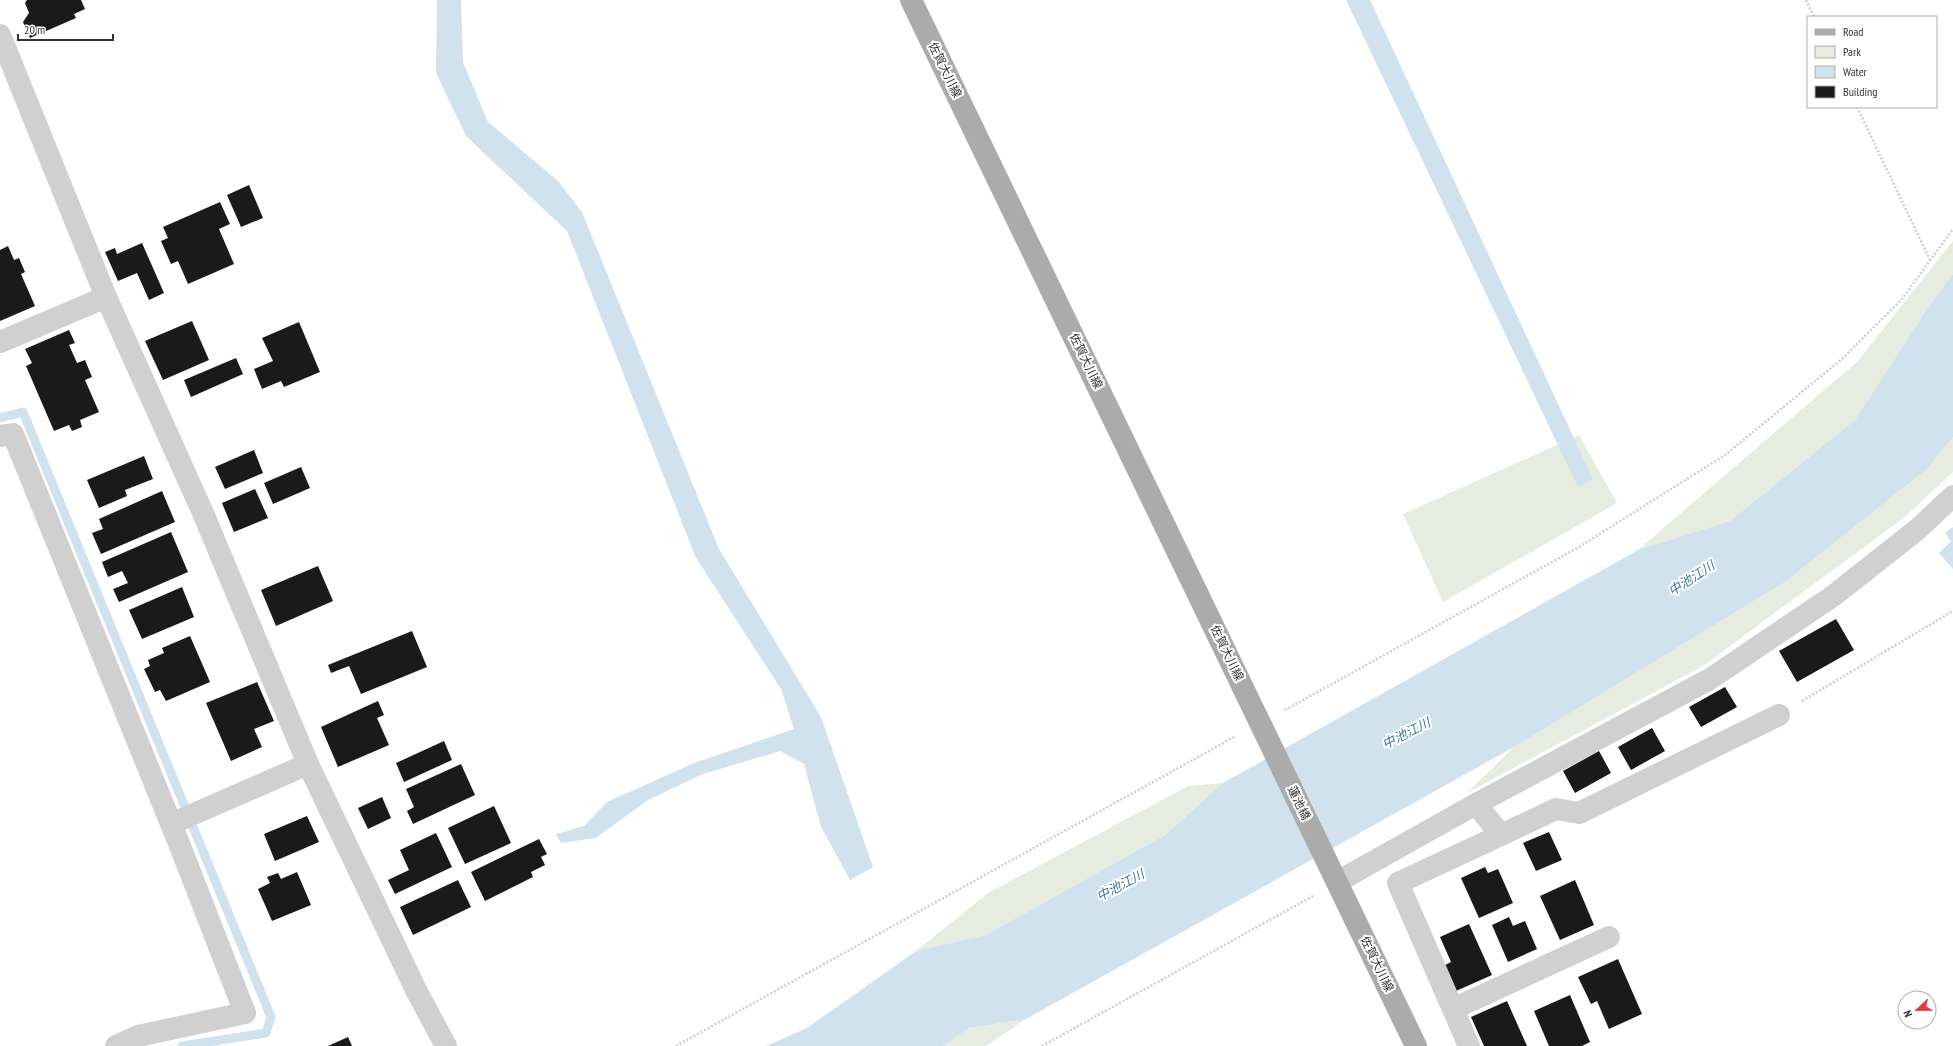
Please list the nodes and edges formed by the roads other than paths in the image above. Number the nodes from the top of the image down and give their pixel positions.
1 (911, 0) edge
2 (0, 35) edge
3 (106, 297) junction
4 (0, 342) edge
5 (0, 436) edge
6 (1953, 496) edge
7 (1779, 715) road end
8 (1260, 723) joint
9 (308, 764) junction
10 (1476, 804) junction
11 (183, 819) junction
12 (1501, 835) junction
13 (1337, 882) junction
14 (1609, 937) dead end
15 (1453, 1009) junction
16 (116, 1046) edge
17 (446, 1046) edge
18 (1416, 1046) edge
19 (1469, 1046) edge

1 - 8 main road, 佐賀大川線
2 - 3 street
3 - 4 street
3 - 9 street
5 - 11 street
6 - 10 street
7 - 12 street
8 - 13 main road, 蓮池橋
9 - 11 street
9 - 17 street
10 - 12 street
10 - 13 street
11 - 16 street
12 - 15 street
13 - 18 main road, 佐賀大川線
14 - 15 street
15 - 19 street

